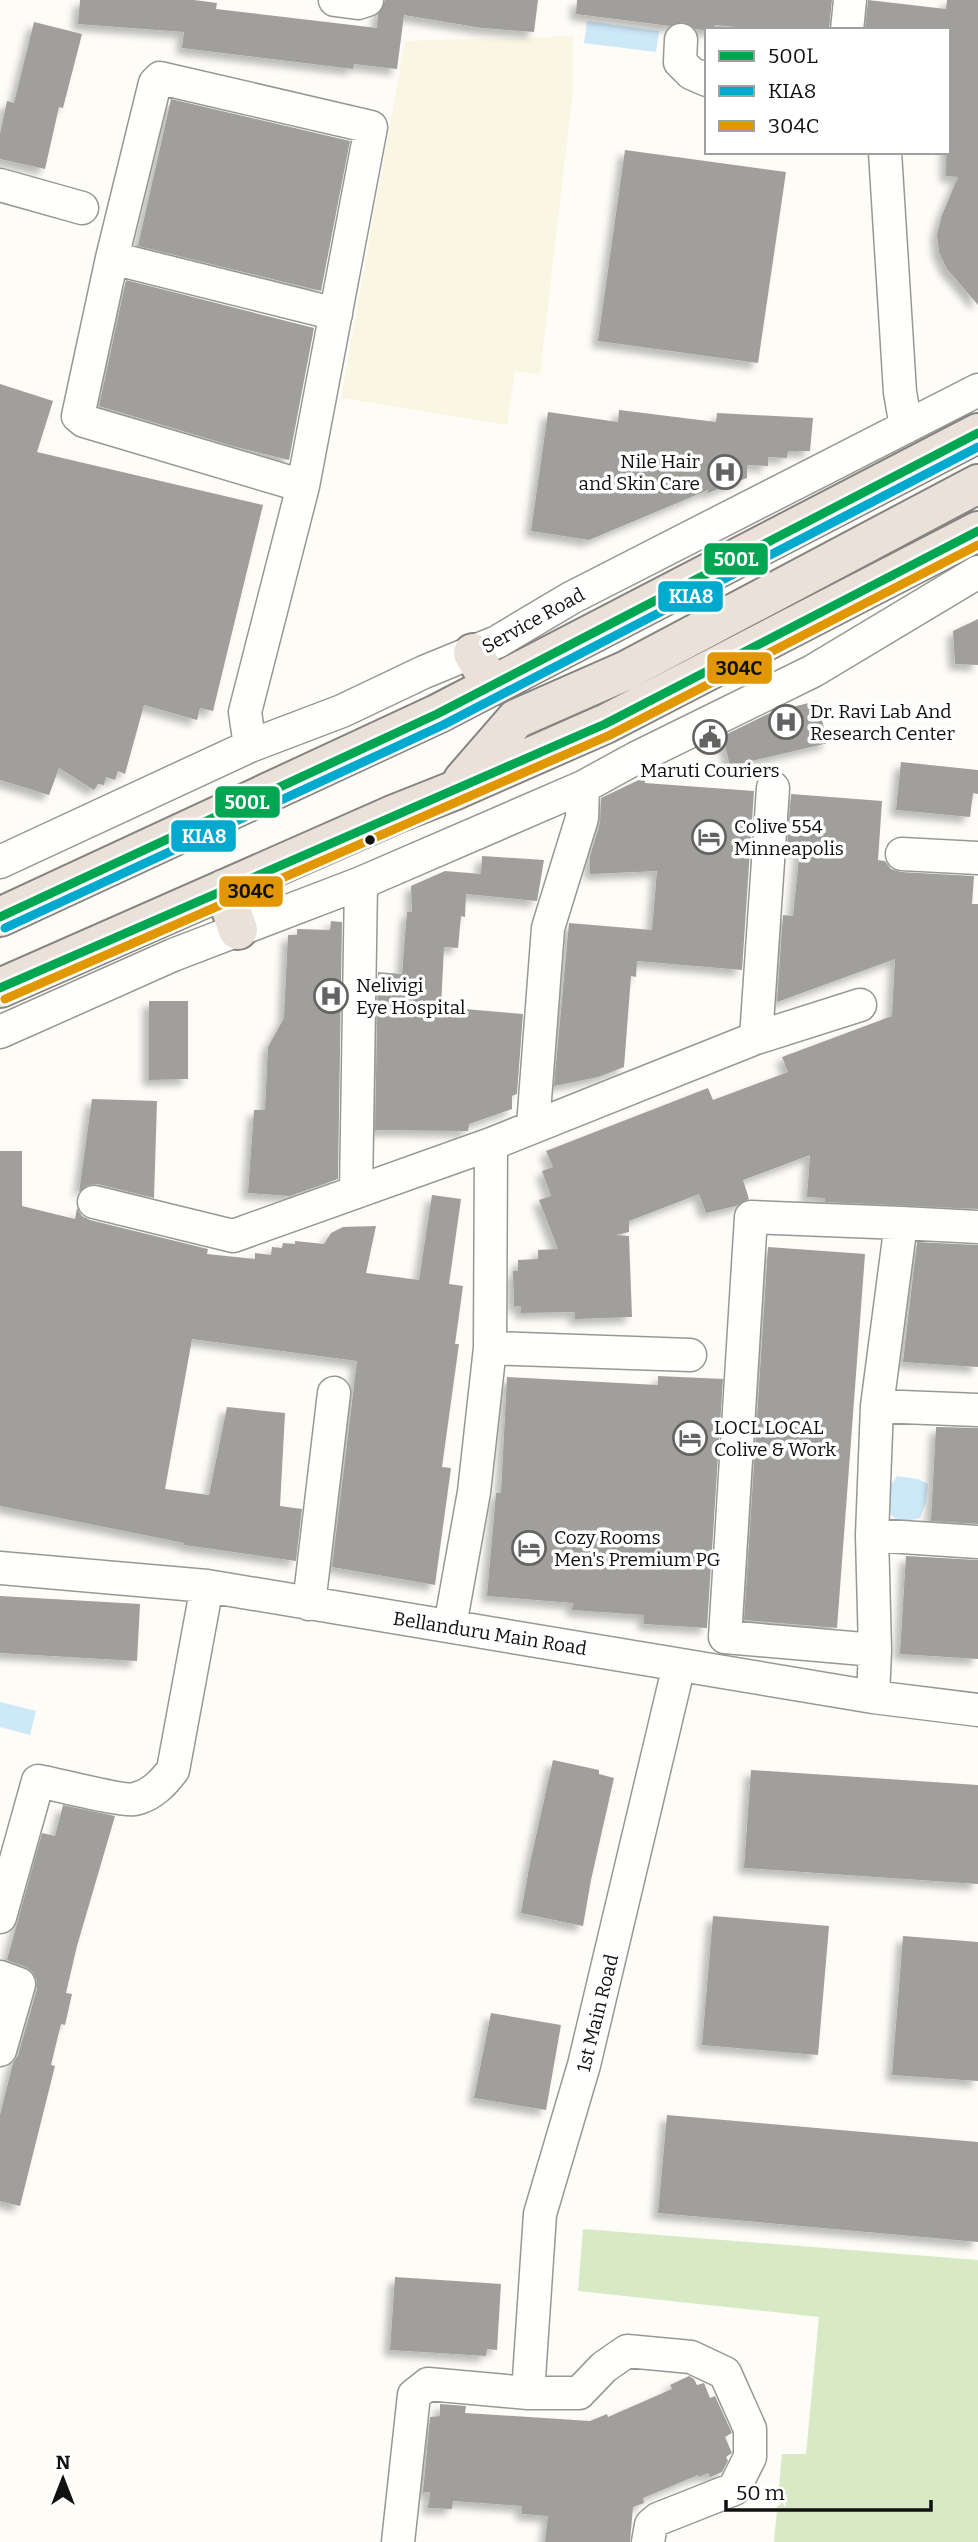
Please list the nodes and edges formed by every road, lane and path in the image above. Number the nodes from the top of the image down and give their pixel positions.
1 (335, 0) edge
2 (366, 0) edge
3 (850, 0) edge
4 (847, 28) edge
5 (681, 40) dead end
6 (705, 79) edge
7 (885, 154) edge
8 (0, 185) edge
9 (82, 208) dead end
10 (112, 258) junction
11 (336, 314) junction
12 (978, 390) edge
13 (906, 427) junction
14 (978, 433) edge
15 (978, 484) edge
16 (303, 486) junction
17 (978, 531) edge
18 (978, 572) edge
19 (473, 653) junction
20 (492, 686) junction
21 (250, 746) junction
22 (583, 787) junction
23 (773, 788) dead end
24 (453, 791) junction
25 (902, 853) dead end
26 (978, 858) edge
27 (0, 862) edge
28 (361, 883) junction
29 (224, 889) junction
30 (0, 917) edge
31 (238, 930) junction
32 (0, 988) edge
33 (860, 1005) dead end
34 (0, 1032) edge
35 (756, 1038) junction
36 (533, 1126) junction
37 (491, 1144) junction
38 (356, 1191) junction
39 (94, 1202) dead end
40 (901, 1223) junction
41 (978, 1227) edge
42 (490, 1348) junction
43 (690, 1355) dead end
44 (334, 1393) dead end
45 (877, 1406) junction
46 (978, 1410) edge
47 (872, 1535) junction
48 (978, 1542) edge
49 (0, 1568) edge
50 (207, 1586) junction
51 (309, 1604) junction
52 (450, 1626) junction
53 (876, 1650) junction
54 (679, 1665) junction
55 (873, 1697) junction
56 (978, 1710) edge
57 (0, 1917) edge
58 (0, 1978) edge
59 (0, 2050) edge
60 (529, 2377) junction
61 (398, 2542) edge
62 (648, 2542) edge

1 - 2 street
3 - 4 street
5 - 6 street
7 - 13 street
8 - 9 street
10 - 11 street
10 - 11 street
10 - 16 street
11 - 16 street
12 - 13 street, Service Road
13 - 19 street, Service Road
14 - 20 highway
15 - 24 highway
16 - 21 street
17 - 24 highway
18 - 22 street
19 - 20 highway
19 - 21 street, Service Road
20 - 30 highway
21 - 27 street, Service Road
22 - 28 street
22 - 36 street
23 - 35 street
24 - 29 highway
25 - 26 street
28 - 31 street
28 - 38 street
29 - 31 highway
29 - 32 highway
31 - 34 street
33 - 35 street
35 - 36 street
36 - 37 street
37 - 38 street
37 - 42 street
38 - 39 street
40 - 41 street
40 - 45 street
40 - 53 street
42 - 43 street
42 - 52 street
44 - 51 street
45 - 46 street
45 - 47 street
47 - 48 street
47 - 53 street
49 - 50 street, Bellanduru Main Road
50 - 51 street, Bellanduru Main Road
50 - 57 street
51 - 52 street, Bellanduru Main Road
52 - 54 street, Bellanduru Main Road
53 - 55 street
54 - 55 street, Bellanduru Main Road
54 - 60 street, 1st Main Road
55 - 56 street, Bellanduru Main Road
58 - 59 street
60 - 61 street
60 - 62 street

